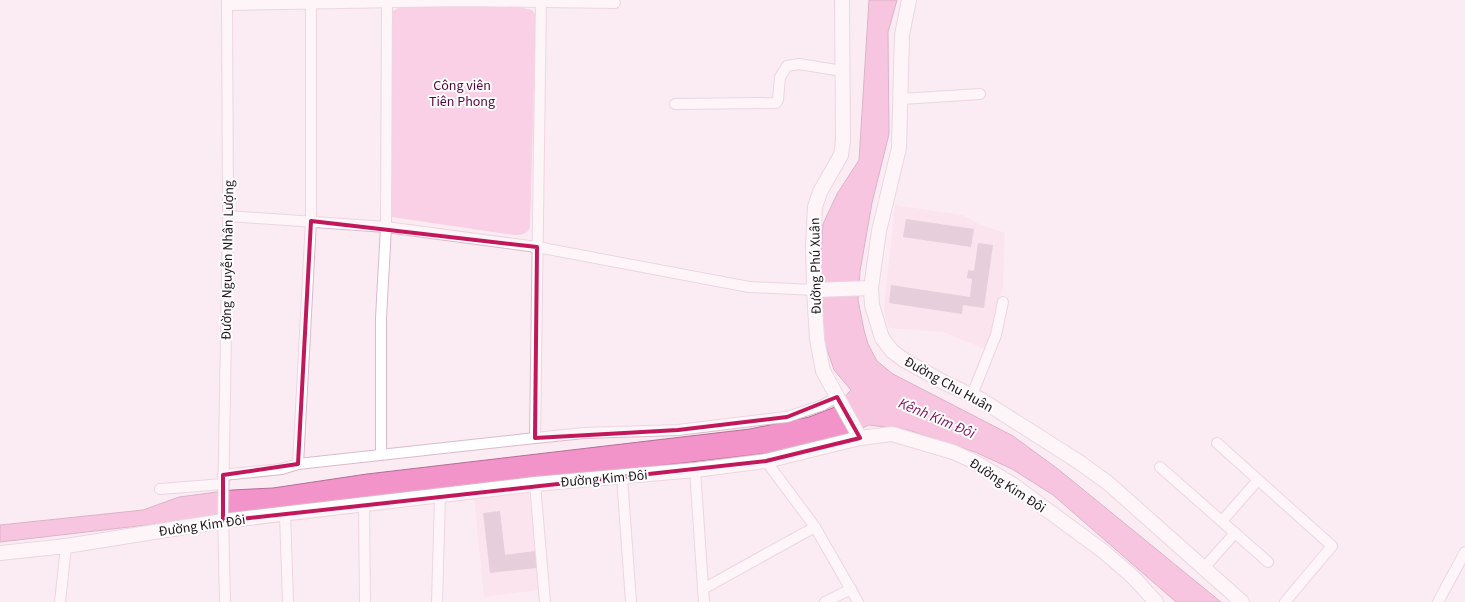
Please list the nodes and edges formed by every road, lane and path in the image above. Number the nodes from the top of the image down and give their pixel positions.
1 (842, 0) edge
2 (909, 0) edge
3 (387, 1) edge
4 (541, 1) edge
5 (227, 2) edge
6 (311, 2) edge
7 (615, 3) dead end
8 (842, 71) junction
9 (980, 94) dead end
10 (901, 99) junction
11 (675, 104) dead end
12 (228, 216) junction
13 (311, 221) junction
14 (386, 227) junction
15 (537, 246) junction
16 (872, 288) junction
17 (814, 290) junction
18 (1003, 302) dead end
19 (972, 395) junction
20 (837, 397) junction
21 (858, 434) junction
22 (535, 438) junction
23 (1217, 442) dead end
24 (381, 455) junction
25 (766, 461) junction
26 (298, 464) junction
27 (1160, 467) dead end
28 (695, 470) junction
29 (622, 477) junction
30 (1258, 480) junction
31 (223, 484) junction
32 (535, 484) junction
33 (160, 490) dead end
34 (440, 495) junction
35 (364, 505) junction
36 (285, 514) junction
37 (223, 516) junction
38 (1222, 521) junction
39 (815, 527) junction
40 (1235, 533) junction
41 (66, 546) junction
42 (1465, 552) edge
43 (0, 553) edge
44 (1268, 562) dead end
45 (1203, 569) junction
46 (703, 589) junction
47 (851, 589) junction
48 (60, 602) edge
49 (225, 602) edge
50 (288, 602) edge
51 (365, 602) edge
52 (437, 602) edge
53 (545, 602) edge
54 (631, 602) edge
55 (704, 602) edge
56 (825, 602) edge
57 (858, 602) edge
58 (1156, 602) edge
59 (1242, 602) edge
60 (1285, 602) edge
61 (1438, 602) edge

1 - 8 street, Đường Phú Xuân
2 - 10 street, Đường Chu Huân
3 - 4 street
3 - 6 street
3 - 14 street
4 - 7 street
4 - 15 street
5 - 6 street
5 - 12 street, Đường Nguyễn Nhân Lượng
6 - 13 street
8 - 11 street
8 - 17 street, Đường Phú Xuân
9 - 10 street
10 - 16 street, Đường Chu Huân
12 - 13 street
12 - 31 street, Đường Nguyễn Nhân Lượng
13 - 14 street
13 - 26 street
14 - 15 street
14 - 24 street
15 - 17 street
15 - 22 street
16 - 17 street
16 - 19 street, Đường Chu Huân
17 - 20 street, Đường Phú Xuân
18 - 19 street
19 - 45 street, Đường Chu Huân
20 - 21 street, Đường Phú Xuân
20 - 22 street
21 - 25 street, Đường Kim Đôi
21 - 58 street, Đường Kim Đôi
22 - 24 street
23 - 30 street
24 - 26 street
25 - 28 street, Đường Kim Đôi
25 - 39 street
26 - 31 street
27 - 38 street
28 - 29 street, Đường Kim Đôi
28 - 46 street
29 - 32 street, Đường Kim Đôi
29 - 54 street
30 - 38 street
30 - 60 street
31 - 33 street
31 - 37 street, Đường Nguyễn Nhân Lượng
32 - 34 street, Đường Kim Đôi
32 - 53 street
34 - 35 street, Đường Kim Đôi
34 - 52 street
35 - 36 street, Đường Kim Đôi
35 - 51 street
36 - 37 street, Đường Kim Đôi
36 - 50 street
37 - 41 street, Đường Kim Đôi
37 - 49 street, Đường Nguyễn Nhân Lượng
38 - 40 street
39 - 46 street
39 - 47 street
40 - 44 street
40 - 45 street
41 - 43 street, Đường Kim Đôi
41 - 48 street
42 - 61 street
45 - 59 street, Đường Chu Huân
46 - 55 street
47 - 56 street
47 - 57 street

